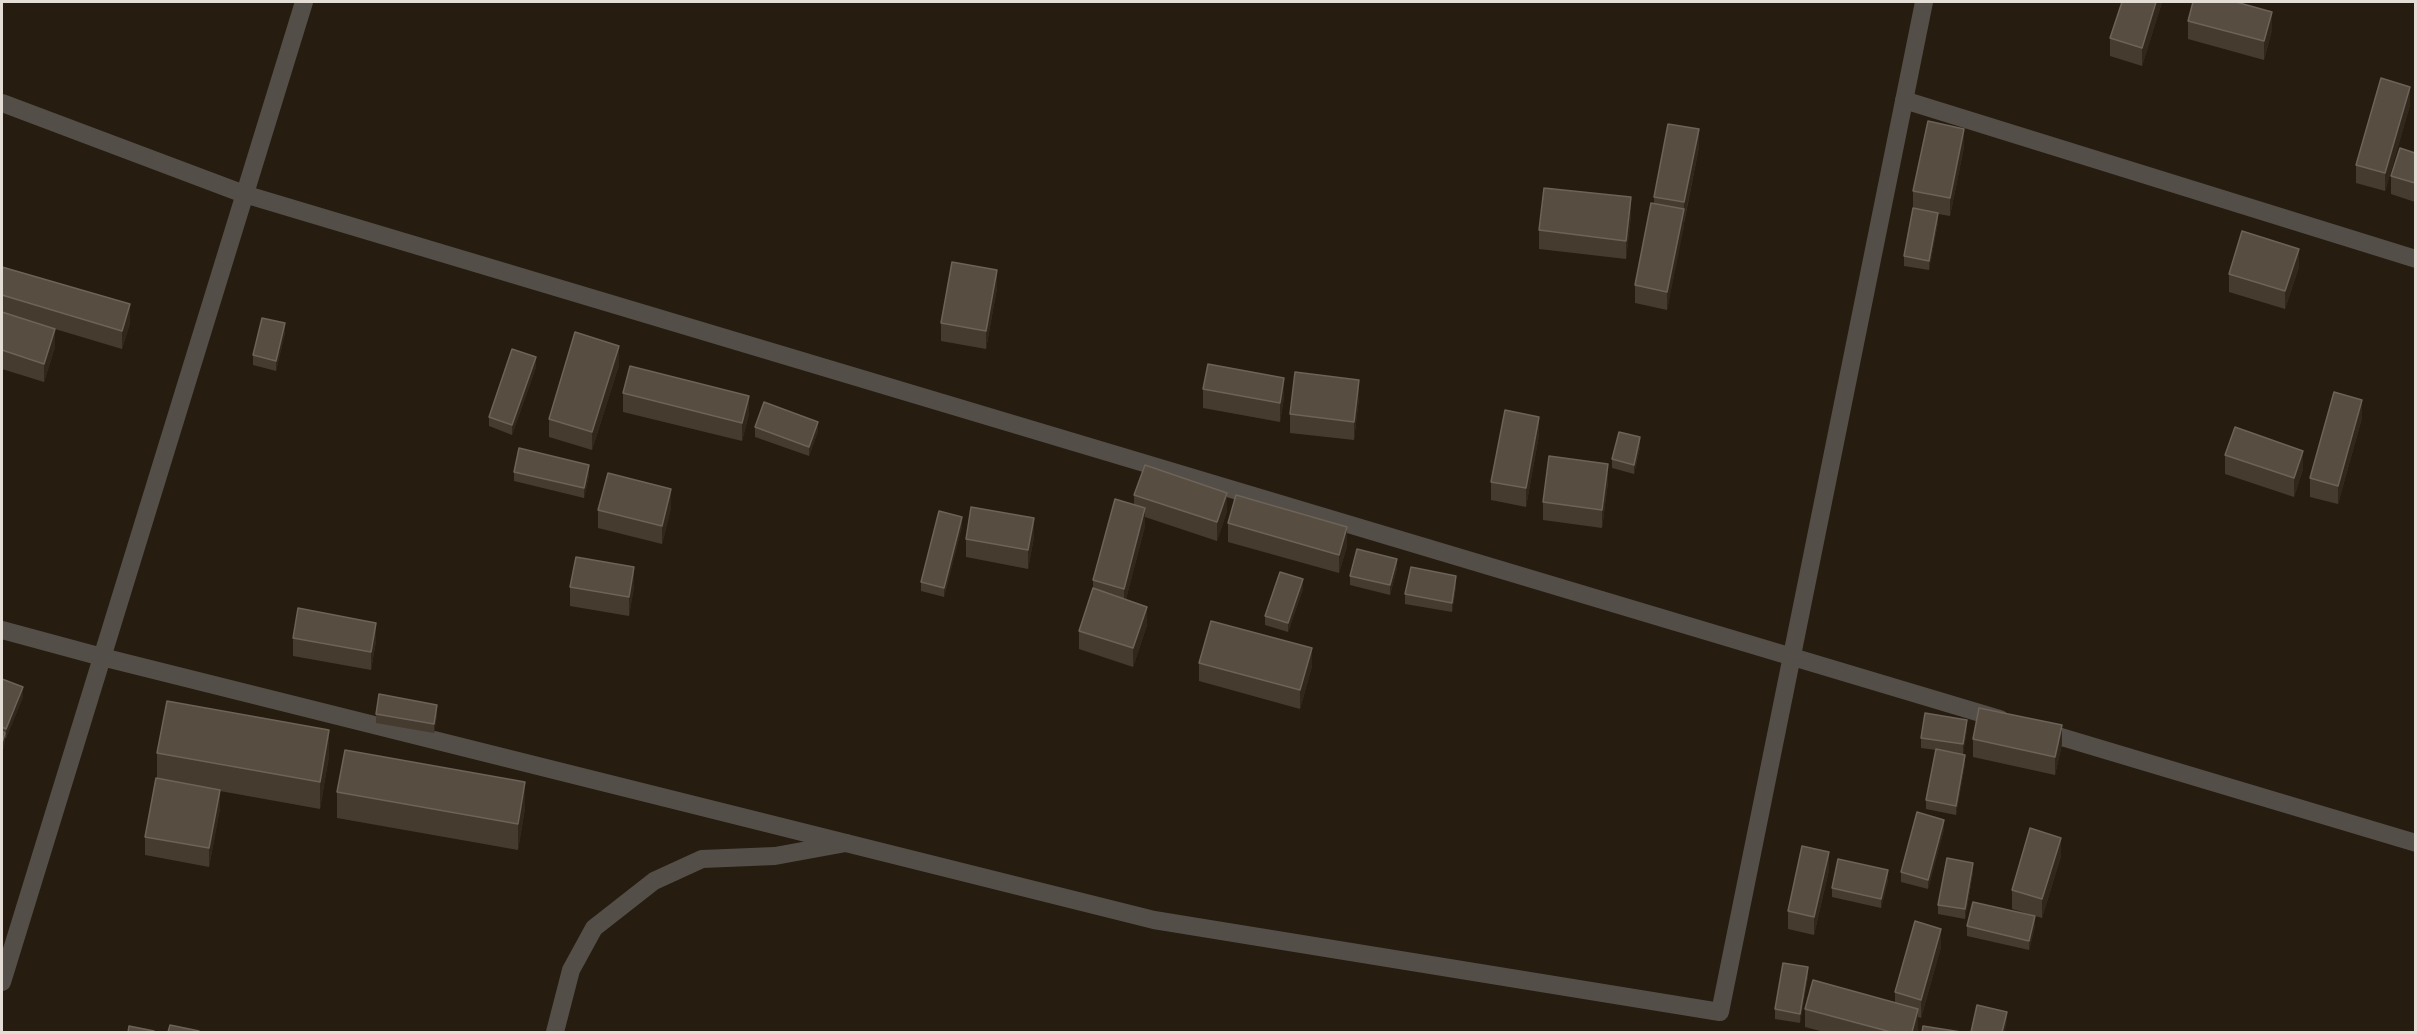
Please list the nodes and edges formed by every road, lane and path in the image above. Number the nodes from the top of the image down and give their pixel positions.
1 (304, 2) edge
2 (1924, 2) edge
3 (1904, 100) junction
4 (2, 103) edge
5 (244, 194) junction
6 (2415, 259) edge
7 (2, 630) edge
8 (102, 657) junction
9 (1793, 657) junction
10 (846, 843) junction
11 (2415, 843) edge
12 (2, 982) edge
13 (555, 1032) edge

1 - 5 street
2 - 3 street
3 - 6 street
3 - 9 street
4 - 5 street
5 - 8 street
5 - 9 street
7 - 8 street
8 - 10 street
8 - 12 street
9 - 10 street
9 - 11 street
10 - 13 street

